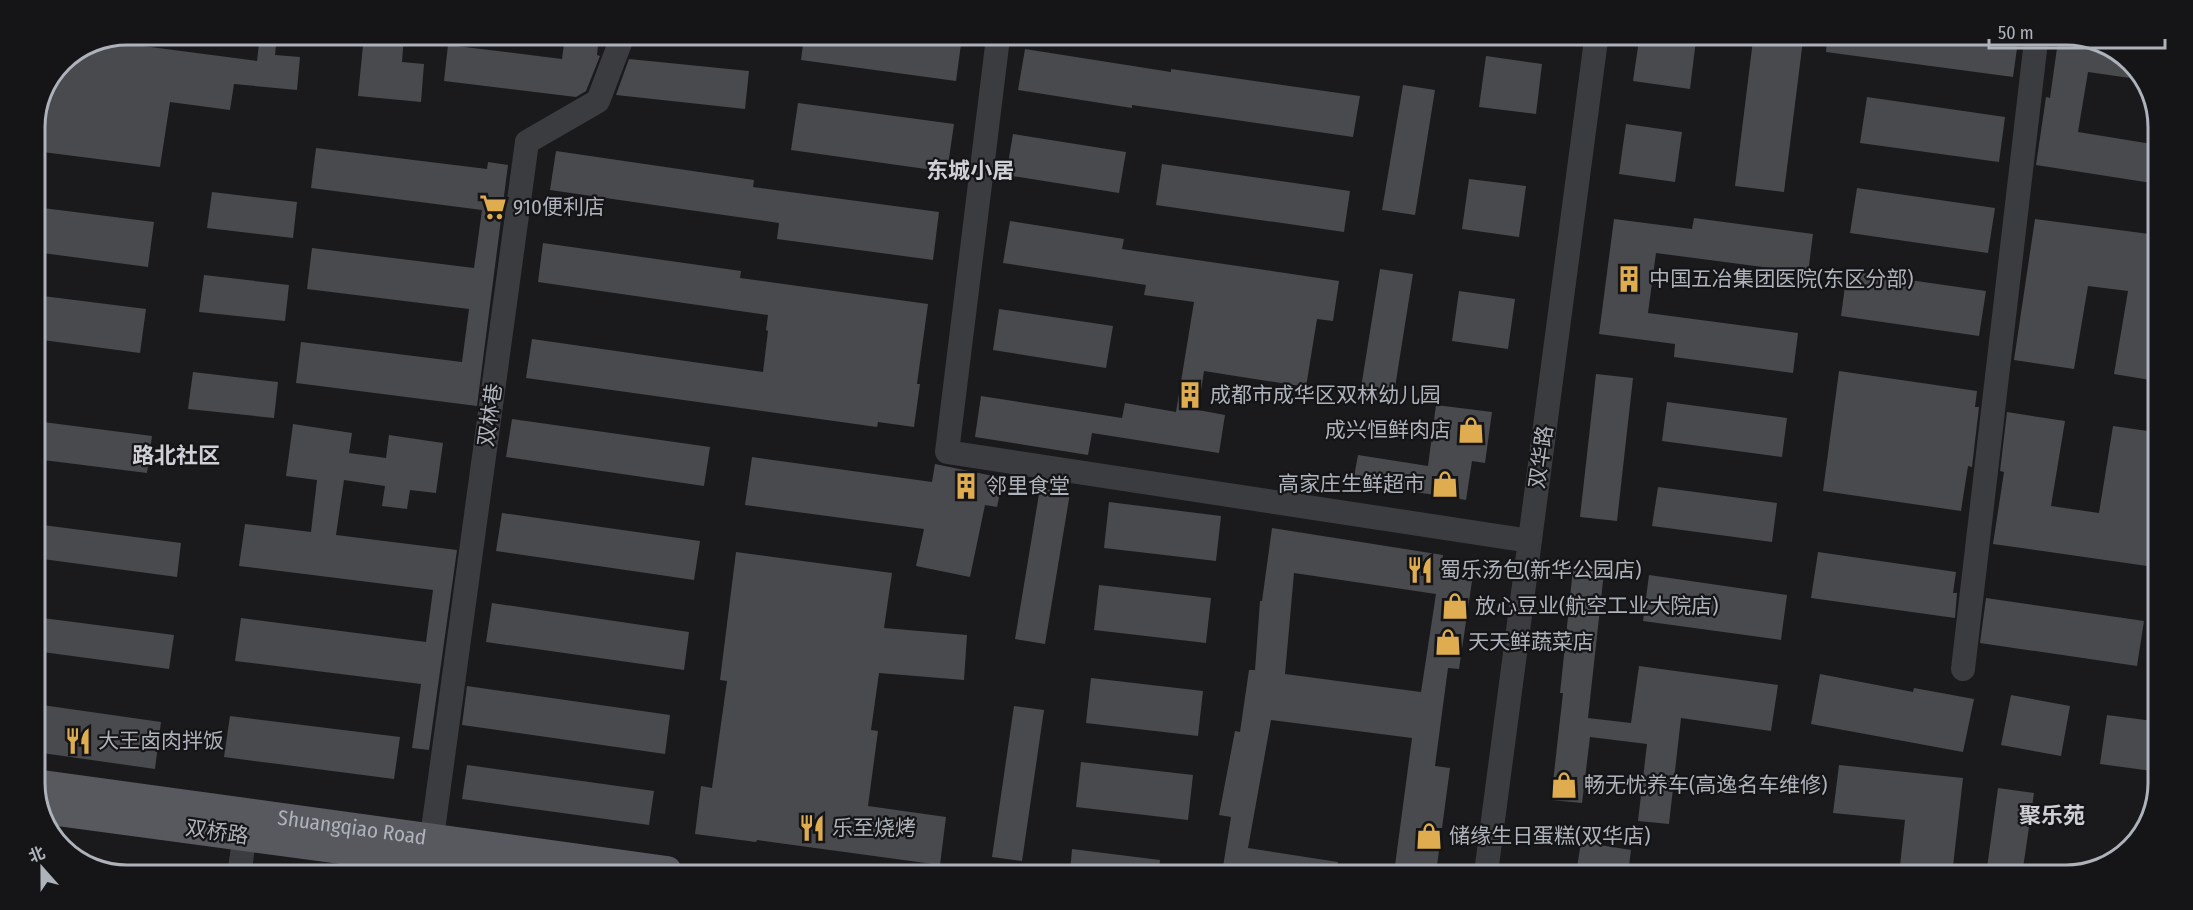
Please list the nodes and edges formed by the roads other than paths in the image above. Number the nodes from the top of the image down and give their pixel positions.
1 (619, 45) edge
2 (997, 45) edge
3 (1595, 45) edge
4 (2036, 45) edge
5 (1530, 541) junction
6 (1963, 669) dead end
7 (45, 786) edge
8 (49, 810) edge
9 (246, 824) junction
10 (432, 837) junction
11 (241, 865) edge
12 (471, 865) edge
13 (626, 865) edge
14 (1487, 865) edge

1 - 10 street, 双林巷
2 - 5 street
3 - 5 street, 双华路
4 - 6 street
5 - 14 street, 双华路
7 - 9 main road, Shuangqiao Road
8 - 9 main road, 双桥路
9 - 10 main road, Shuangqiao Road
9 - 11 street
9 - 12 main road, 双桥路
10 - 13 main road, Shuangqiao Road

